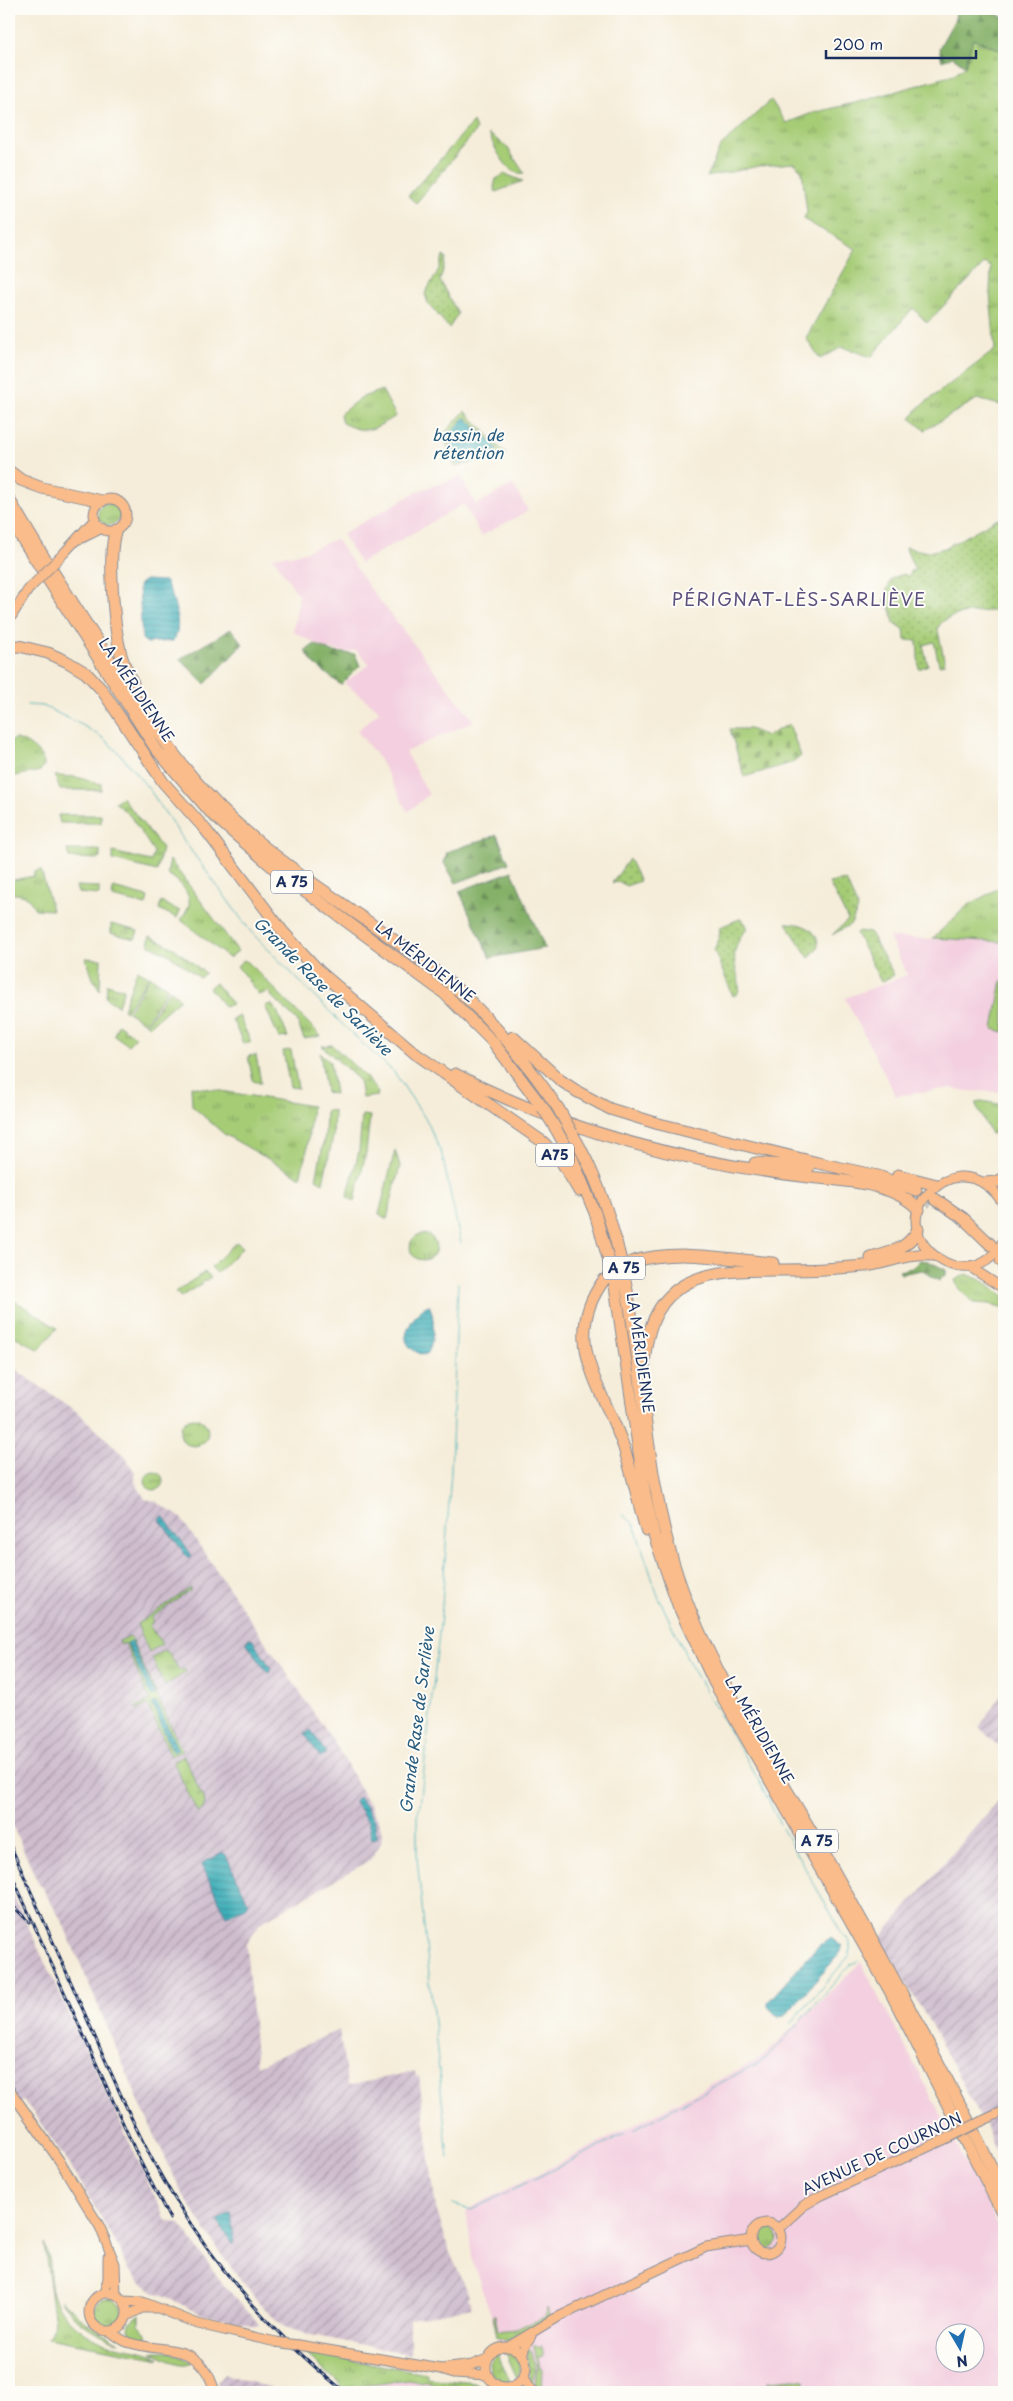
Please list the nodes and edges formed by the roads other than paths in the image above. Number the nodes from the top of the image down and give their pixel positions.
1 (9, 471) edge
2 (9, 499) edge
3 (102, 501) junction
4 (9, 518) edge
5 (95, 519) junction
6 (102, 528) junction
7 (116, 530) junction
8 (76, 542) junction
9 (28, 590) junction
10 (9, 609) edge
11 (9, 620) edge
12 (75, 624) junction
13 (9, 647) edge
14 (152, 723) junction
15 (184, 804) junction
16 (481, 1011) junction
17 (384, 1028) junction
18 (736, 1143) junction
19 (664, 1150) junction
20 (1004, 1178) edge
21 (985, 1183) junction
22 (937, 1185) junction
23 (934, 1201) tunnel mouth
24 (1004, 1205) edge
25 (919, 1210) junction
26 (918, 1228) junction
27 (1004, 1239) edge
28 (604, 1241) junction
29 (990, 1246) dead end
30 (931, 1255) junction
31 (631, 1262) dead end
32 (970, 1266) junction
33 (604, 1280) dead end
34 (1004, 1289) edge
35 (643, 1404) junction
36 (666, 1574) junction
37 (9, 2089) edge
38 (1004, 2111) edge
39 (1004, 2192) edge
40 (1004, 2216) edge
41 (778, 2229) junction
42 (106, 2240) junction
43 (751, 2240) junction
44 (720, 2245) junction
45 (104, 2293) junction
46 (116, 2294) junction
47 (124, 2301) junction
48 (160, 2309) junction
49 (125, 2320) junction
50 (110, 2331) junction
51 (130, 2342) junction
52 (505, 2347) junction
53 (522, 2356) junction
54 (487, 2360) junction
55 (441, 2369) junction
56 (488, 2375) junction
57 (523, 2378) junction
58 (512, 2390) edge
59 (215, 2392) edge
60 (536, 2392) edge

1 - 3 highway
2 - 14 highway, LA MÉRIDIENNE / A 75
3 - 5 main road
3 - 7 main road
4 - 12 highway, LA MÉRIDIENNE / A 75
5 - 6 main road
5 - 8 main road
6 - 7 main road
6 - 8 main road
7 - 14 highway
8 - 9 main road, bridge
9 - 10 main road
9 - 11 main road
12 - 15 highway
12 - 28 highway, LA MÉRIDIENNE / A 75, bridge
13 - 15 highway
14 - 16 highway, LA MÉRIDIENNE / A 75
15 - 17 highway
16 - 18 highway
16 - 35 highway, LA MÉRIDIENNE / A 75, bridge
17 - 19 highway
17 - 28 highway, A75
18 - 19 highway
18 - 22 highway
19 - 25 highway
20 - 21 highway
21 - 22 main road
21 - 24 main road
22 - 25 main road
23 - 29 highway
25 - 26 main road
26 - 30 main road
26 - 31 highway
27 - 32 main road
28 - 36 highway, LA MÉRIDIENNE / A 75
30 - 32 main road
30 - 35 highway
32 - 34 main road
33 - 36 highway
35 - 39 highway, LA MÉRIDIENNE / A 75
36 - 40 highway, LA MÉRIDIENNE / A 75
37 - 42 main road
38 - 41 main road, AVENUE DE COURNON, bridge
41 - 43 main road
41 - 43 main road
42 - 45 main road
42 - 46 main road
43 - 44 main road
44 - 52 main road
44 - 53 main road
45 - 46 main road
45 - 50 main road
46 - 47 main road
47 - 48 main road
47 - 49 main road
48 - 49 main road
48 - 55 main road, bridge
49 - 50 main road
49 - 51 main road
50 - 51 main road
51 - 59 main road
52 - 53 main road
52 - 54 main road
53 - 57 main road
54 - 55 main road
54 - 56 main road
55 - 56 main road
56 - 58 main road
57 - 58 main road
57 - 60 main road

